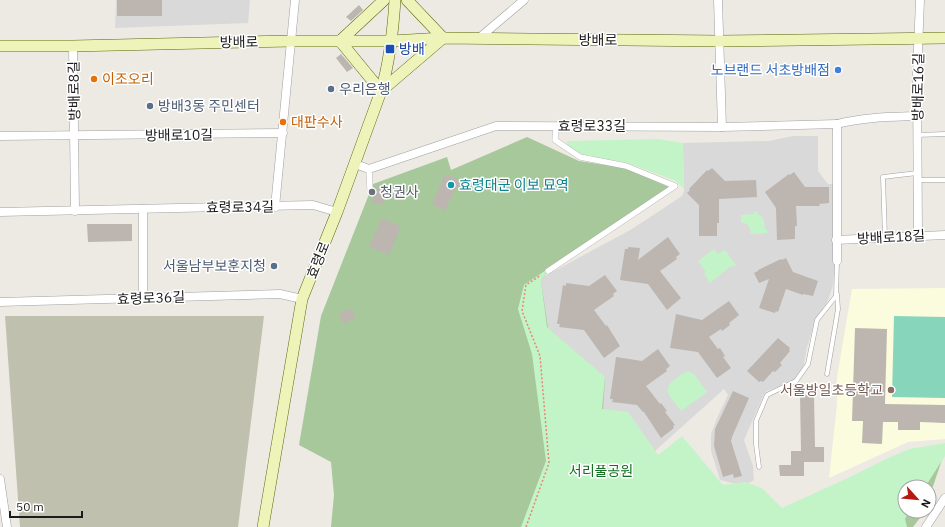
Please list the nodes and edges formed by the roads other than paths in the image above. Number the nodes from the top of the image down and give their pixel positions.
1 (295, 0) edge
2 (384, 0) edge
3 (395, 0) edge
4 (407, 0) edge
5 (524, 0) edge
6 (718, 0) edge
7 (920, 0) edge
8 (443, 38) junction
9 (919, 38) junction
10 (945, 38) edge
11 (478, 39) junction
12 (292, 41) junction
13 (340, 41) junction
14 (719, 41) junction
15 (392, 42) junction
16 (0, 46) edge
17 (73, 46) junction
18 (381, 91) junction
19 (917, 116) junction
20 (837, 124) junction
21 (556, 126) junction
22 (722, 127) junction
23 (283, 133) junction
24 (945, 134) edge
25 (917, 135) junction
26 (0, 136) edge
27 (74, 136) junction
28 (355, 164) junction
29 (369, 169) junction
30 (917, 177) junction
31 (945, 180) edge
32 (372, 192) dead end
33 (275, 207) junction
34 (143, 209) junction
35 (76, 211) junction
36 (0, 212) edge
37 (337, 212) junction
38 (945, 235) edge
39 (918, 236) junction
40 (885, 238) junction
41 (836, 240) junction
42 (837, 261) junction
43 (548, 271) road end
44 (142, 298) junction
45 (302, 298) junction
46 (0, 302) edge
47 (827, 374) dead end
48 (759, 467) dead end
49 (0, 479) edge
50 (945, 498) edge
51 (7, 527) edge
52 (263, 527) edge
53 (926, 527) edge

1 - 12 street
2 - 13 main road
3 - 15 main road, 효령로
4 - 8 main road
5 - 11 street
6 - 14 street
7 - 9 street, 방배로16길
8 - 11 main road, 방배로
8 - 15 main road, 방배로
8 - 18 main road
9 - 10 main road, 방배로
9 - 14 main road, 방배로
9 - 19 street, 방배로16길
11 - 14 main road, 방배로
12 - 13 main road, 방배로
12 - 17 main road, 방배로
12 - 23 street
13 - 15 main road, 방배로
13 - 18 main road
14 - 22 street
15 - 18 main road, 효령로
16 - 17 main road, 방배로
17 - 27 street, 방배로8길
18 - 28 main road, 효령로
19 - 20 street, 효령로33길
19 - 25 street, 방배로16길
20 - 22 street, 효령로33길
20 - 41 street
21 - 22 street, 효령로33길
21 - 29 street, 효령로33길
21 - 43 street
23 - 27 street, 방배로10길
23 - 33 street
24 - 25 lane, 방배로16길
25 - 30 street, 방배로16길
26 - 27 street, 방배로8길
27 - 35 street, 방배로8길
28 - 29 street
28 - 37 main road, 효령로
29 - 32 street
30 - 31 lane
30 - 39 street, 방배로16길
30 - 40 lane
33 - 34 street, 효령로34길
33 - 37 street, 효령로34길
34 - 35 street, 효령로34길
34 - 44 street
35 - 36 street, 효령로34길
37 - 45 main road, 효령로
38 - 39 street, 방배로18길
39 - 40 street, 방배로18길
40 - 41 street, 방배로18길
41 - 42 street
42 - 47 lane
42 - 48 lane
44 - 45 street, 효령로36길
44 - 46 street, 효령로36길
45 - 52 main road, 효령로
49 - 51 street
50 - 53 street

